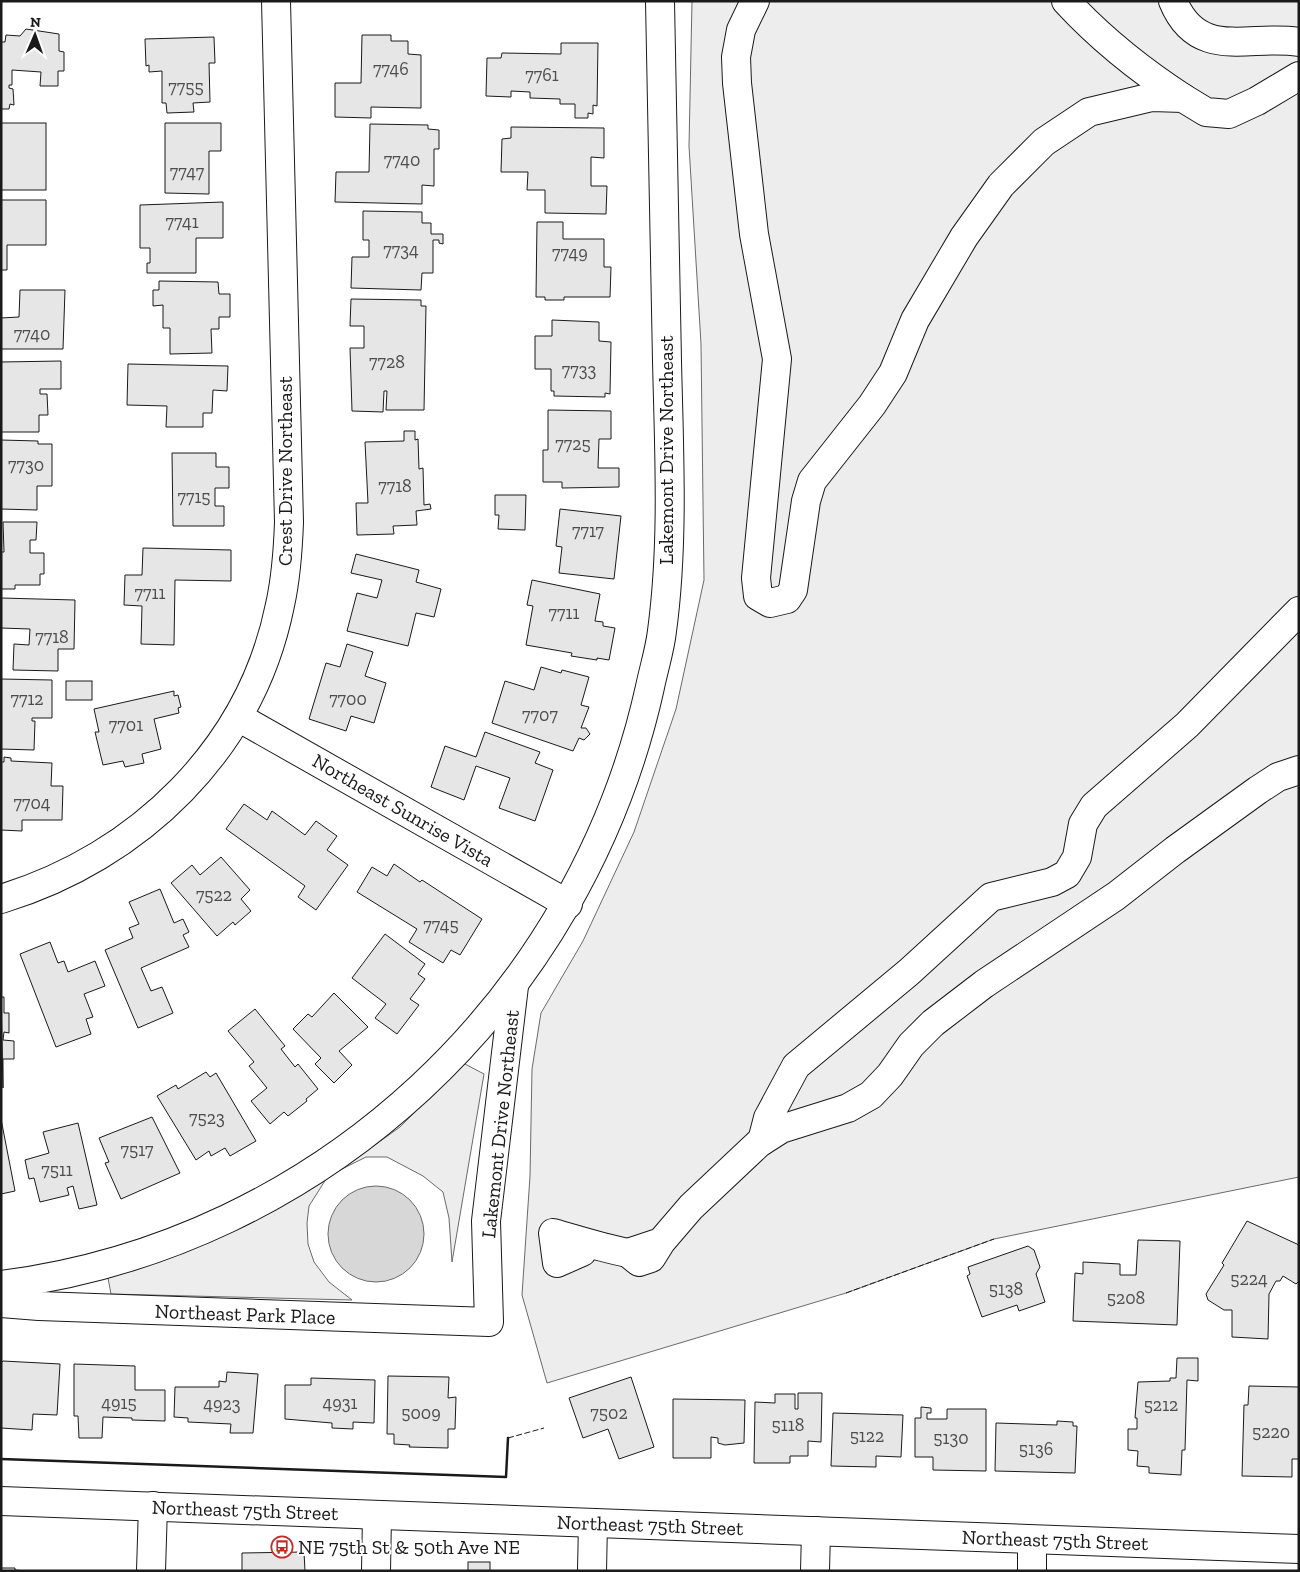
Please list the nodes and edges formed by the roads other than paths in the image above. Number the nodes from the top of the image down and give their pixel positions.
1 (276, 1) edge
2 (660, 1) edge
3 (755, 1) edge
4 (1066, 1) edge
5 (1173, 1) edge
6 (1299, 42) edge
7 (1299, 76) edge
8 (1183, 98) junction
9 (1299, 611) edge
10 (238, 717) junction
11 (1299, 770) edge
12 (1, 899) edge
13 (568, 904) junction
14 (514, 986) junction
15 (762, 1141) junction
16 (585, 1243) dead end
17 (1, 1285) edge
18 (1, 1303) edge
19 (489, 1322) joint
20 (1, 1501) edge
21 (153, 1506) junction
22 (377, 1515) junction
23 (593, 1523) junction
24 (816, 1532) junction
25 (1032, 1540) junction
26 (1299, 1549) edge
27 (152, 1571) edge
28 (376, 1571) edge
29 (592, 1571) edge
30 (815, 1571) edge
31 (1032, 1571) edge

1 - 10 street, Crest Drive Northeast
2 - 13 street, Lakemont Drive Northeast
3 - 8 street
4 - 8 street
5 - 6 street
7 - 8 street
9 - 15 street
10 - 12 street, Crest Drive Northeast
10 - 13 street, Northeast Sunrise Vista
11 - 15 street
13 - 14 street, Lakemont Drive Northeast
14 - 17 street, Lakemont Drive Northeast
14 - 19 street, Lakemont Drive Northeast
15 - 16 street
18 - 19 street, Northeast Park Place
20 - 21 street, Northeast 75th Street
21 - 22 street, Northeast 75th Street
21 - 27 street
22 - 23 street, Northeast 75th Street
22 - 28 street
23 - 24 street, Northeast 75th Street
23 - 29 street
24 - 25 street, Northeast 75th Street
24 - 30 street
25 - 26 street, Northeast 75th Street
25 - 31 street

